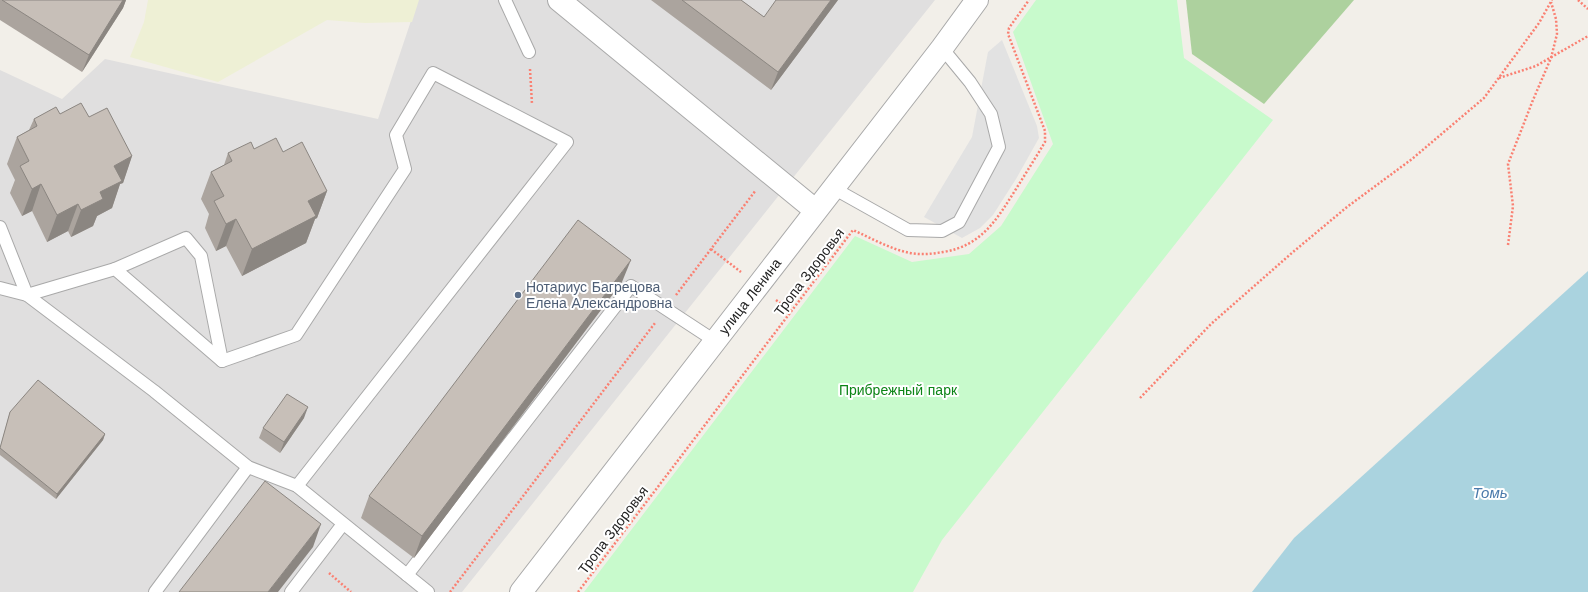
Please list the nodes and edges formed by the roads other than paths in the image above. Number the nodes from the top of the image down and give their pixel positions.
1 (505, 0) edge
2 (559, 0) edge
3 (977, 0) edge
4 (942, 48) junction
5 (529, 52) road end
6 (832, 188) junction
7 (815, 210) junction
8 (0, 227) edge
9 (115, 269) junction
10 (0, 288) edge
11 (27, 295) junction
12 (715, 341) junction
13 (222, 361) junction
14 (248, 467) junction
15 (297, 486) junction
16 (344, 524) junction
17 (407, 575) junction
18 (155, 592) edge
19 (291, 592) edge
20 (428, 592) edge
21 (521, 592) edge

1 - 5 lane
2 - 7 street
3 - 4 street, улица Ленина
4 - 6 street, улица Ленина
4 - 6 lane
6 - 7 street, улица Ленина
7 - 12 street, улица Ленина
8 - 11 lane
9 - 11 lane
9 - 13 lane
9 - 13 lane
10 - 11 lane
11 - 14 lane
12 - 17 lane
12 - 21 street, улица Ленина
13 - 15 lane
14 - 15 lane
14 - 18 lane
15 - 16 lane
16 - 17 lane
16 - 19 lane
17 - 20 lane

